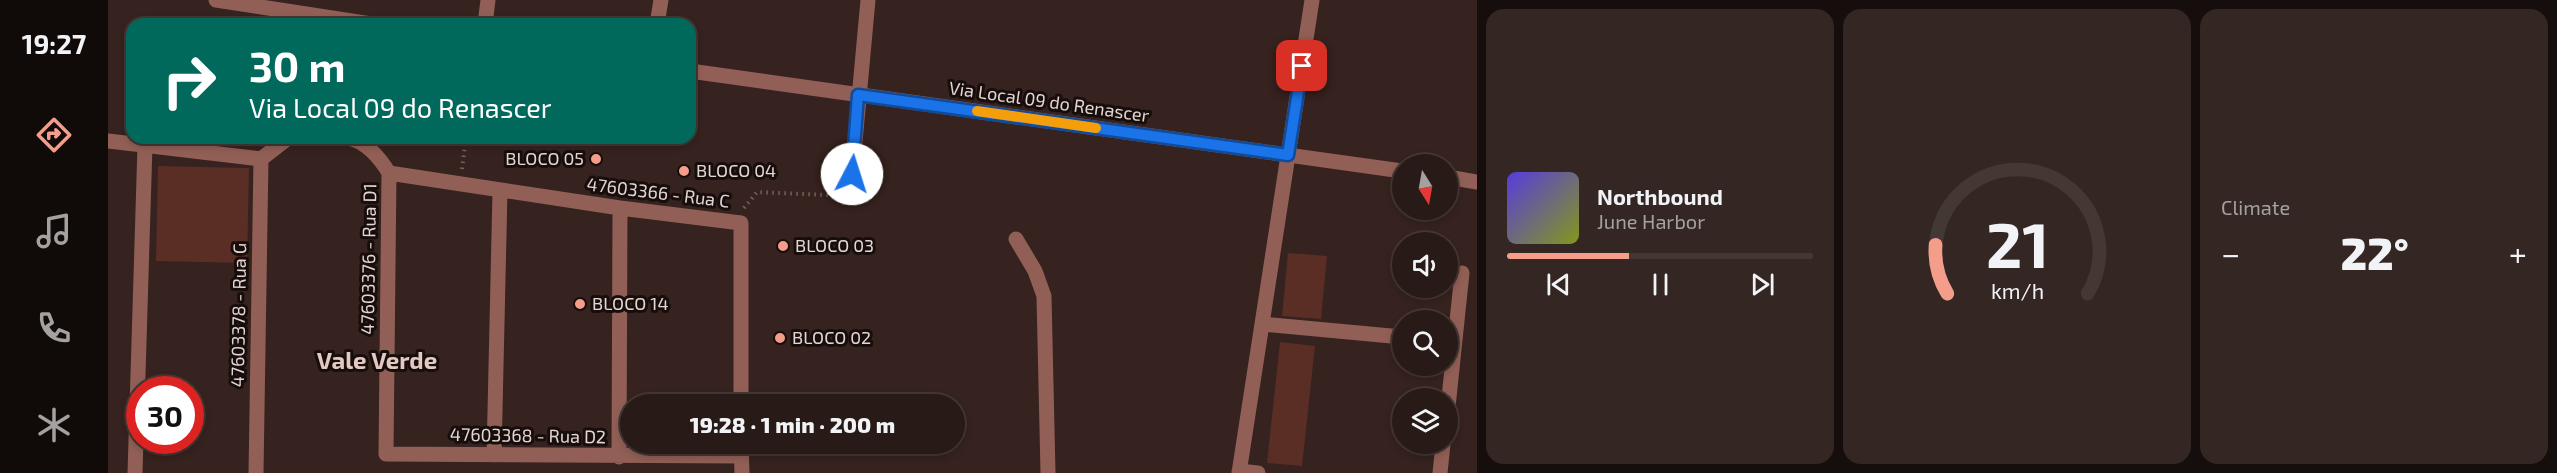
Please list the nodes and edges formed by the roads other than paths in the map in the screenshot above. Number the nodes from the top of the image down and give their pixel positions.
1 (216, 0) edge
2 (488, 0) edge
3 (661, 0) edge
4 (868, 0) edge
5 (1312, 0) edge
6 (332, 18) edge
7 (486, 18) edge
8 (658, 18) edge
9 (696, 71) edge
10 (858, 95) junction
11 (108, 141) edge
12 (126, 143) edge
13 (136, 144) edge
14 (280, 144) edge
15 (363, 144) edge
16 (145, 145) junction
17 (1288, 155) junction
18 (261, 159) junction
19 (1392, 170) edge
20 (389, 173) junction
21 (852, 174) road end
22 (1458, 179) edge
23 (1477, 182) edge
24 (500, 191) junction
25 (620, 208) junction
26 (1277, 227) junction
27 (1016, 239) dead end
28 (1462, 273) dead end
29 (1456, 310) edge
30 (1262, 324) junction
31 (1392, 336) edge
32 (741, 394) edge
33 (386, 454) joint
34 (671, 454) edge
35 (741, 454) edge
36 (1442, 454) edge
37 (494, 455) junction
38 (619, 457) junction
39 (1236, 472) edge
40 (135, 473) edge
41 (256, 473) edge
42 (742, 473) edge
43 (1048, 473) edge
44 (1258, 473) edge
45 (1440, 473) edge

1 - 6 street
2 - 7 street
3 - 8 street
4 - 10 street
5 - 17 street
9 - 10 street, Via Local 09 do Renascer
10 - 17 street, Via Local 09 do Renascer
10 - 21 street
11 - 12 street
13 - 16 street
14 - 18 street
15 - 20 street
16 - 18 street
16 - 40 street
17 - 19 street, Via Local 09 do Renascer
17 - 26 street
18 - 41 street, 47603378 - Rua G
20 - 24 street, 47603366 - Rua C
20 - 33 street, 47603376 - Rua D1
22 - 23 street
24 - 25 street, 47603366 - Rua C
24 - 37 street
25 - 32 street, 47603366 - Rua C
25 - 38 street
26 - 30 street
26 - 39 street
27 - 43 street
28 - 29 street
30 - 31 street
30 - 39 street
33 - 37 street, 47603368 - Rua D2
34 - 38 street, 47603368 - Rua D2
35 - 42 street
36 - 45 street
37 - 38 street, 47603368 - Rua D2
39 - 44 street

